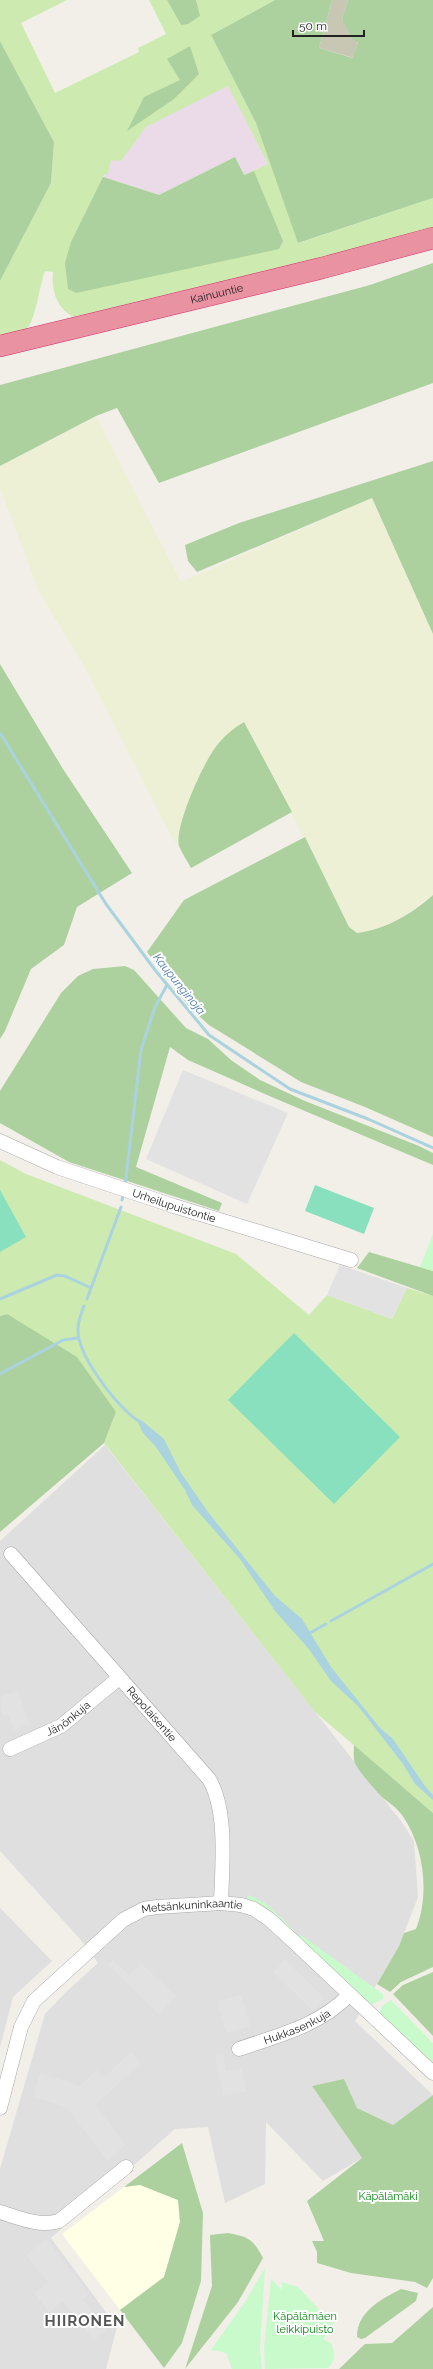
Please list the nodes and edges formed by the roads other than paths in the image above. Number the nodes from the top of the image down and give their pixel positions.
1 (433, 238) edge
2 (433, 251) edge
3 (0, 346) edge
4 (0, 358) edge
5 (0, 1141) edge
6 (351, 1260) dead end
7 (11, 1554) dead end
8 (119, 1678) junction
9 (10, 1749) dead end
10 (221, 1903) junction
11 (349, 1995) junction
12 (240, 2049) dead end
13 (433, 2073) edge
14 (0, 2108) edge
15 (126, 2167) dead end
16 (0, 2212) edge

1 - 3 highway, Kainuuntie
2 - 4 highway, Kainuuntie
5 - 6 street, Urheilupuistontie
7 - 8 street, Repolaisentie
8 - 9 street, Jänönkuja
8 - 10 street, Repolaisentie
10 - 11 street, Metsänkuninkaantie
10 - 14 street, Metsänkuninkaantie
11 - 12 street, Hukkasenkuja
11 - 13 street, Metsänkuninkaantie
15 - 16 street

